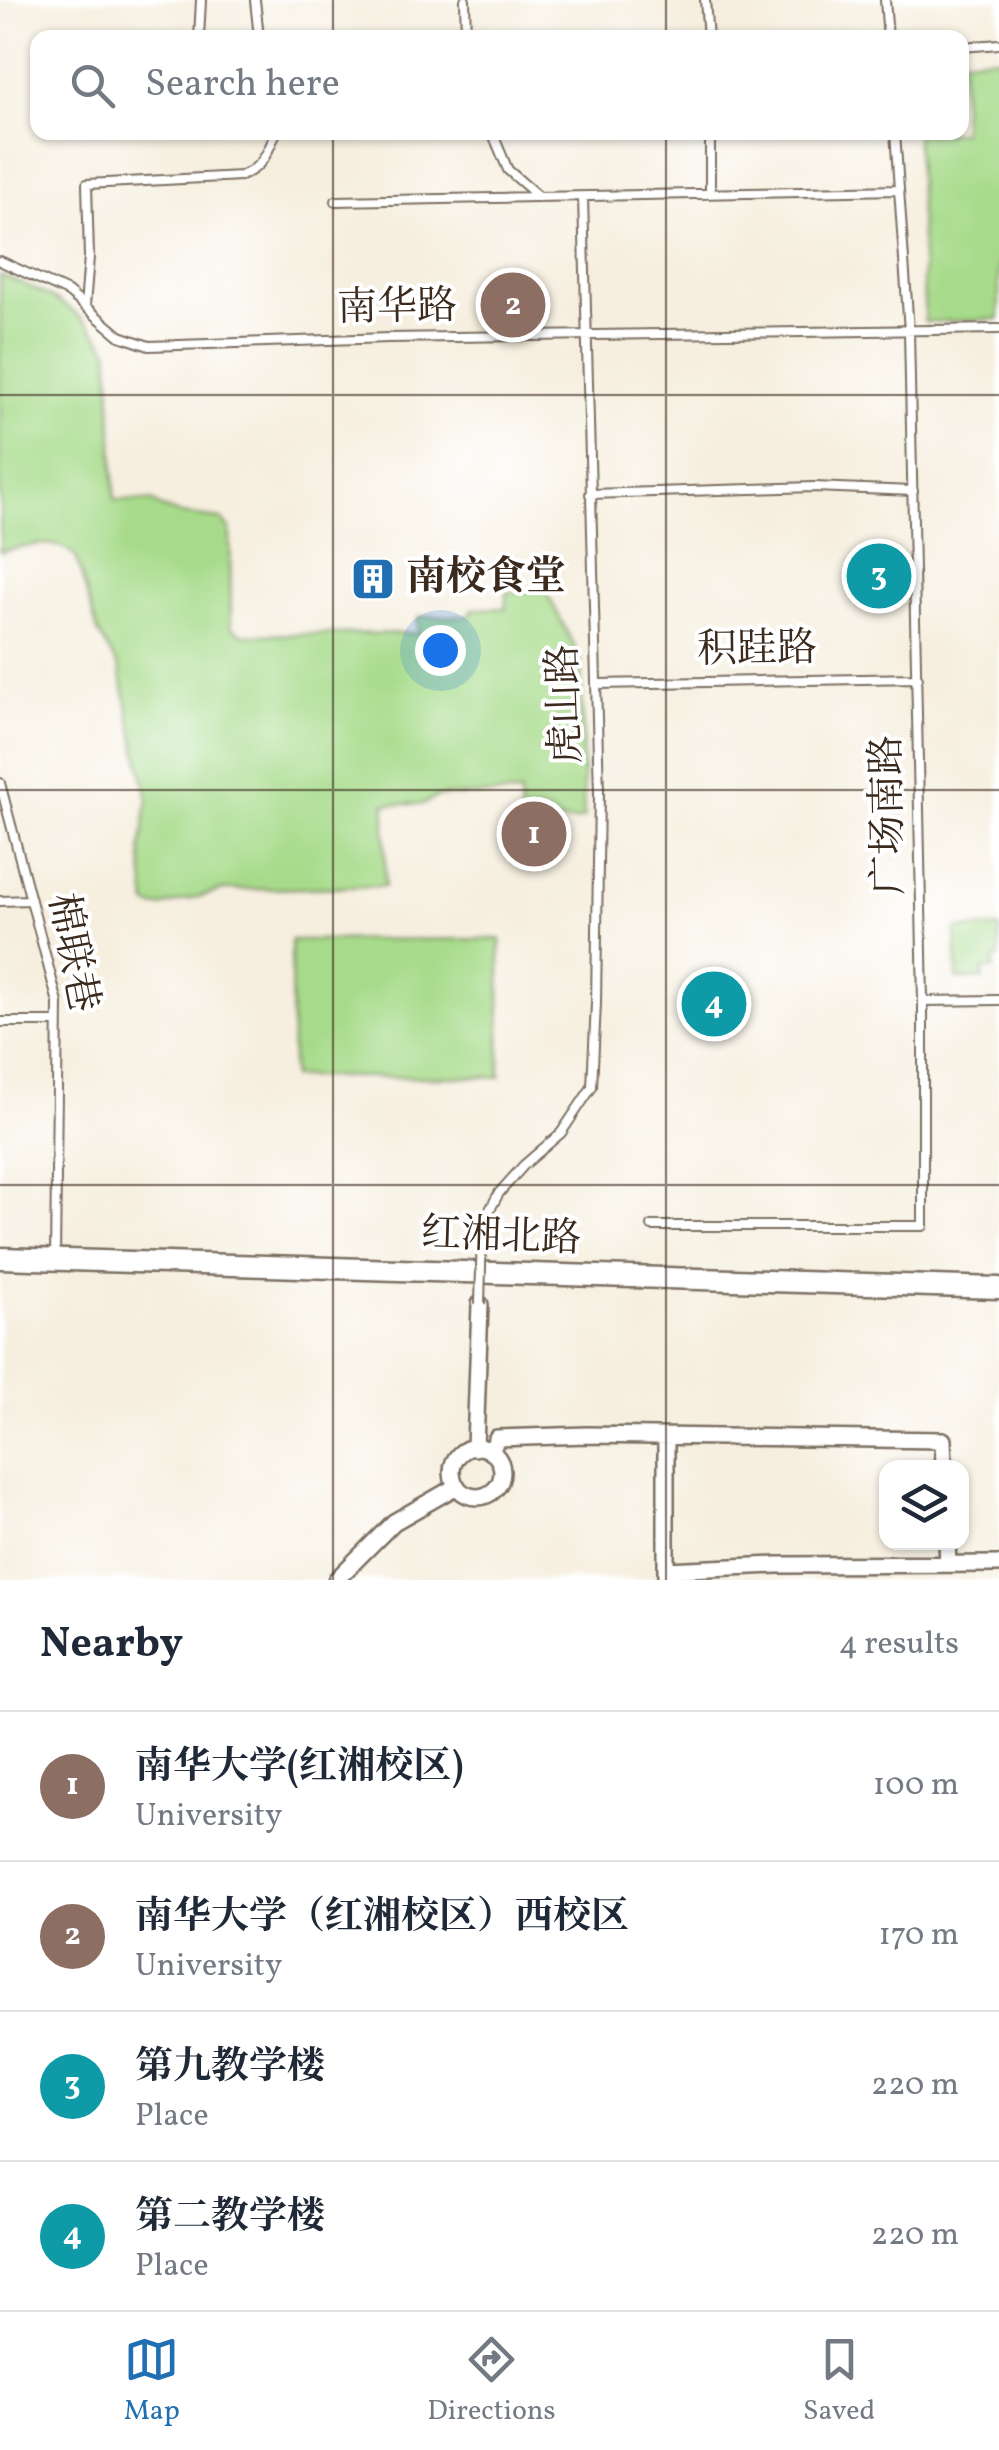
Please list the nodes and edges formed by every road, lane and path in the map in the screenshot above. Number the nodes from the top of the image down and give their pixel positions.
1 (200, 0) edge
2 (255, 0) edge
3 (465, 0) edge
4 (705, 0) edge
5 (885, 0) edge
6 (199, 30) edge
7 (259, 30) edge
8 (466, 30) edge
9 (707, 30) edge
10 (887, 30) edge
11 (999, 44) edge
12 (969, 46) edge
13 (273, 140) edge
14 (495, 140) edge
15 (710, 140) edge
16 (896, 140) edge
17 (899, 190) junction
18 (710, 194) junction
19 (539, 196) junction
20 (582, 197) junction
21 (336, 201) dead end
22 (0, 262) edge
23 (85, 306) junction
24 (999, 329) edge
25 (909, 331) junction
26 (587, 336) junction
27 (913, 490) junction
28 (590, 494) junction
29 (918, 678) junction
30 (597, 684) junction
31 (0, 783) edge
32 (0, 900) edge
33 (31, 900) junction
34 (999, 1000) edge
35 (923, 1001) junction
36 (0, 1022) edge
37 (58, 1022) junction
38 (652, 1226) dead end
39 (0, 1248) edge
40 (55, 1254) junction
41 (0, 1258) edge
42 (999, 1277) edge
43 (999, 1288) edge
44 (480, 1304) joint
45 (666, 1437) junction
46 (483, 1450) junction
47 (944, 1460) edge
48 (457, 1486) junction
49 (947, 1550) edge
50 (948, 1564) junction
51 (999, 1564) edge
52 (838, 1573) edge
53 (666, 1575) edge
54 (336, 1580) edge

1 - 6 lane
2 - 7 lane
3 - 8 lane
4 - 9 lane
5 - 10 lane
11 - 12 lane
13 - 23 lane
14 - 19 lane
15 - 18 lane
16 - 17 lane, 广场南路
17 - 18 lane
17 - 25 lane, 广场南路
18 - 20 lane
19 - 20 lane
19 - 21 lane
20 - 26 lane, 虎山路
22 - 23 lane, 南华路
23 - 26 lane, 南华路
24 - 25 lane, 南华路
25 - 26 lane, 南华路
25 - 27 lane, 广场南路
26 - 28 lane, 虎山路
27 - 28 lane
27 - 29 lane, 广场南路
28 - 30 lane, 虎山路
29 - 30 lane, 积跬路
29 - 35 lane, 广场南路
30 - 44 lane, 虎山路, bridge
31 - 33 lane, 棉联巷
32 - 33 lane
33 - 37 lane, 棉联巷
34 - 35 lane
35 - 38 lane, 广场南路
36 - 37 lane
37 - 40 lane, 棉联巷
39 - 40 main road, 红湘北路
40 - 41 main road, 红湘北路
40 - 42 main road, 红湘北路
40 - 43 main road, 红湘北路
44 - 46 street
45 - 46 street
45 - 47 street
45 - 53 street
46 - 48 street
46 - 48 street
48 - 54 street
49 - 50 street
50 - 51 street
50 - 52 street
52 - 53 street

